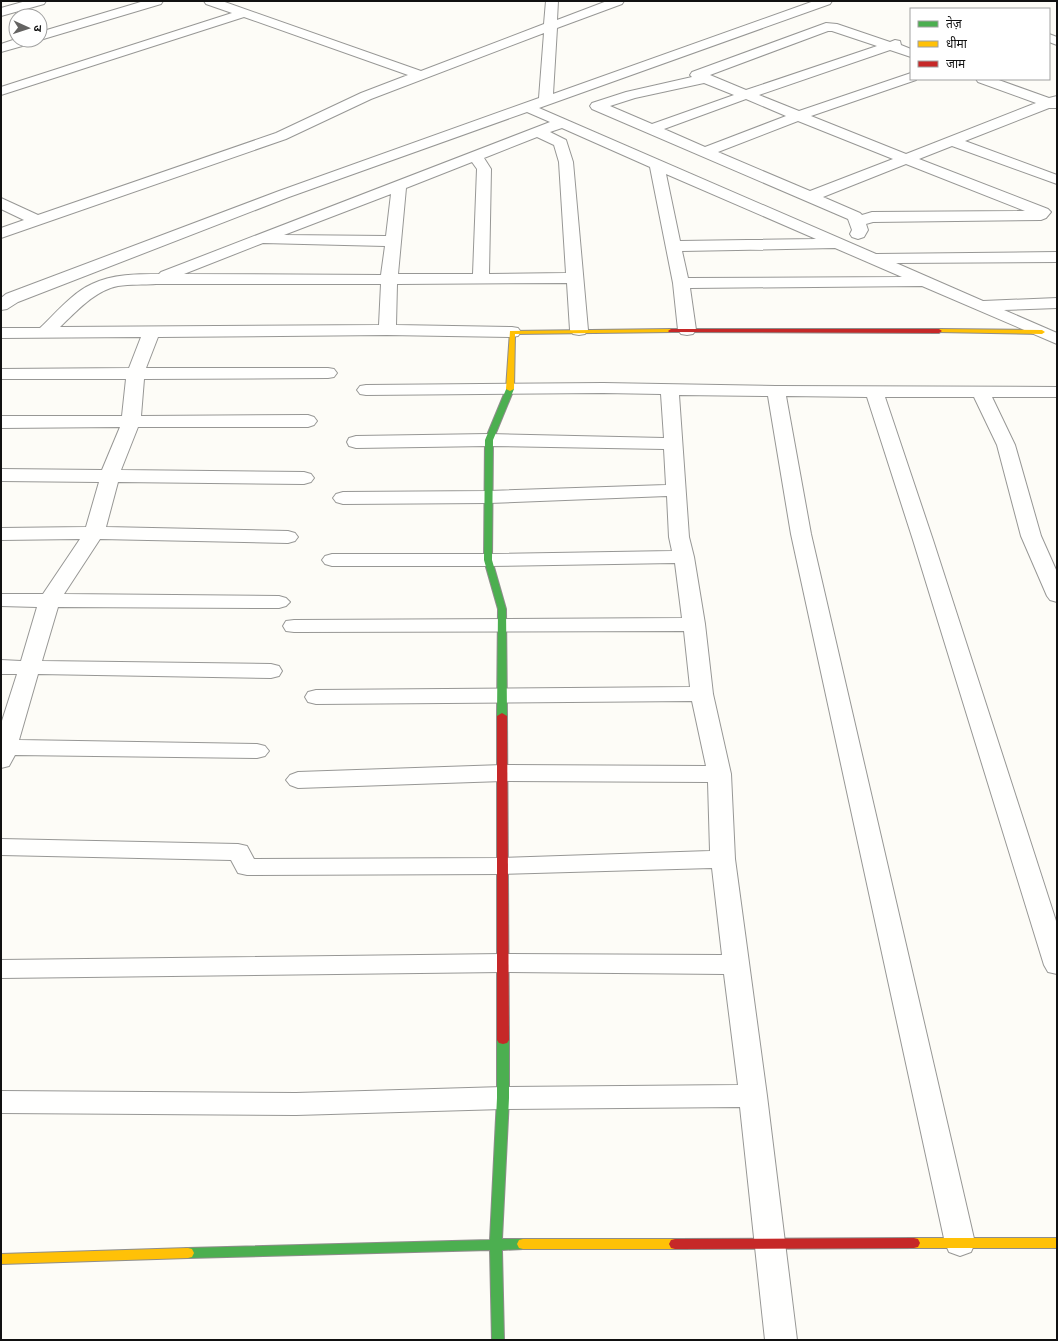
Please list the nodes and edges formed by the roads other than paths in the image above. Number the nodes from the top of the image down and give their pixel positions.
1 (40, 1) edge
2 (157, 1) edge
3 (210, 1) edge
4 (552, 1) edge
5 (618, 1) edge
6 (826, 1) edge
7 (1, 12) edge
8 (245, 13) junction
9 (551, 27) junction
10 (48, 34) edge
11 (910, 38) edge
12 (889, 46) junction
13 (910, 53) edge
14 (420, 75) junction
15 (910, 77) edge
16 (707, 78) junction
17 (987, 80) edge
18 (1, 91) edge
19 (748, 94) junction
20 (546, 100) junction
21 (1054, 103) edge
22 (526, 107) junction
23 (800, 115) junction
24 (561, 123) junction
25 (652, 129) junction
26 (538, 132) junction
27 (952, 141) junction
28 (705, 152) junction
29 (475, 156) junction
30 (906, 159) junction
31 (657, 165) junction
32 (1057, 180) edge
33 (399, 185) junction
34 (808, 197) junction
35 (1, 203) edge
36 (37, 220) junction
37 (857, 222) junction
38 (1, 233) edge
39 (255, 240) junction
40 (393, 240) junction
41 (674, 246) junction
42 (846, 246) junction
43 (1057, 257) edge
44 (872, 258) junction
45 (575, 278) junction
46 (156, 279) junction
47 (481, 279) junction
48 (389, 280) junction
49 (929, 282) junction
50 (681, 283) junction
51 (1057, 303) edge
52 (1, 305) edge
53 (980, 305) junction
54 (387, 330) junction
55 (580, 330) junction
56 (687, 330) junction
57 (44, 332) junction
58 (151, 332) junction
59 (512, 332) junction
60 (1042, 332) junction
61 (1, 333) edge
62 (1057, 339) edge
63 (136, 372) junction
64 (328, 373) dead end
65 (1, 374) edge
66 (670, 389) junction
67 (366, 390) dead end
68 (510, 390) junction
69 (874, 390) junction
70 (776, 391) junction
71 (980, 391) junction
72 (1057, 392) edge
73 (308, 421) dead end
74 (1, 422) edge
75 (131, 422) junction
76 (489, 440) junction
77 (356, 442) dead end
78 (672, 444) junction
79 (1, 475) edge
80 (110, 475) junction
81 (304, 478) dead end
82 (676, 490) junction
83 (488, 497) junction
84 (344, 498) dead end
85 (94, 533) junction
86 (1, 534) edge
87 (288, 537) dead end
88 (684, 557) junction
89 (332, 560) dead end
90 (488, 560) junction
91 (1057, 596) edge
92 (1, 600) edge
93 (50, 600) junction
94 (279, 602) dead end
95 (694, 624) junction
96 (294, 626) dead end
97 (502, 626) junction
98 (1, 667) edge
99 (30, 667) junction
100 (271, 670) dead end
101 (702, 694) junction
102 (502, 696) junction
103 (316, 697) dead end
104 (257, 751) dead end
105 (2, 752) edge
106 (503, 773) junction
107 (719, 774) junction
108 (298, 780) dead end
109 (1, 847) edge
110 (722, 859) junction
111 (503, 866) junction
112 (503, 963) junction
113 (736, 965) junction
114 (1057, 965) edge
115 (1, 969) edge
116 (753, 1096) junction
117 (503, 1098) junction
118 (1, 1102) edge
119 (960, 1243) junction
120 (1057, 1243) edge
121 (496, 1244) junction
122 (769, 1244) junction
123 (1, 1258) edge
124 (498, 1340) edge
125 (781, 1340) edge

1 - 7 street
2 - 10 street
3 - 8 street
4 - 9 street
5 - 9 street
6 - 20 street
8 - 14 street
8 - 18 street
9 - 14 street
9 - 20 street
11 - 12 street
12 - 13 street
12 - 16 street
12 - 19 street
14 - 36 street
15 - 23 street
16 - 19 street
16 - 25 street
17 - 21 street
19 - 23 street
19 - 25 street
20 - 22 street
21 - 27 street
22 - 24 street
22 - 52 street
23 - 28 street
23 - 30 street
24 - 26 street
24 - 31 street
25 - 28 street
26 - 29 street
26 - 45 street
27 - 30 street
27 - 32 street
28 - 34 street
29 - 33 street
29 - 47 street
30 - 34 street
30 - 37 street
31 - 41 street
31 - 42 street
33 - 39 street
33 - 40 street
34 - 37 street
35 - 36 street
36 - 38 street
37 - 42 street
39 - 40 street
39 - 46 street
40 - 48 street
41 - 42 street
41 - 50 street
42 - 44 street
43 - 44 street
44 - 49 street
45 - 47 street
45 - 55 street
46 - 48 street
46 - 57 street
47 - 48 street
48 - 54 street
49 - 50 street
49 - 53 street
50 - 56 street
51 - 53 street
53 - 60 street
54 - 58 street
54 - 59 street
55 - 56 street
55 - 59 street
56 - 60 street
57 - 58 street
57 - 61 street
58 - 63 street
59 - 68 street
60 - 62 street
63 - 64 street
63 - 65 street
63 - 75 street
66 - 68 street
66 - 70 street
66 - 78 street
67 - 68 street
68 - 76 street
69 - 70 street
69 - 71 street
69 - 114 street
70 - 119 street
71 - 72 street
71 - 91 street
73 - 75 street
74 - 75 street
75 - 80 street
76 - 77 street
76 - 78 street
76 - 83 street
78 - 82 street
79 - 80 street
80 - 81 street
80 - 85 street
82 - 83 street
82 - 88 street
83 - 84 street
83 - 90 street
85 - 86 street
85 - 87 street
85 - 93 street
88 - 90 street
88 - 95 street
89 - 90 street
90 - 97 street
92 - 93 street
93 - 94 street
93 - 99 street
95 - 97 street
95 - 101 street
96 - 97 street
97 - 102 street
98 - 99 street
99 - 100 street
99 - 105 street
101 - 102 street
101 - 107 street
102 - 103 street
102 - 106 street
104 - 105 street
106 - 107 street
106 - 108 street
106 - 111 street
107 - 110 street
109 - 111 street
110 - 111 street
110 - 113 street
111 - 112 street
112 - 113 street
112 - 115 street
112 - 117 street
113 - 116 street
116 - 117 street
116 - 122 street
117 - 118 street
117 - 121 street
119 - 120 street
119 - 122 street
121 - 122 street
121 - 123 street
121 - 124 street
122 - 125 street

